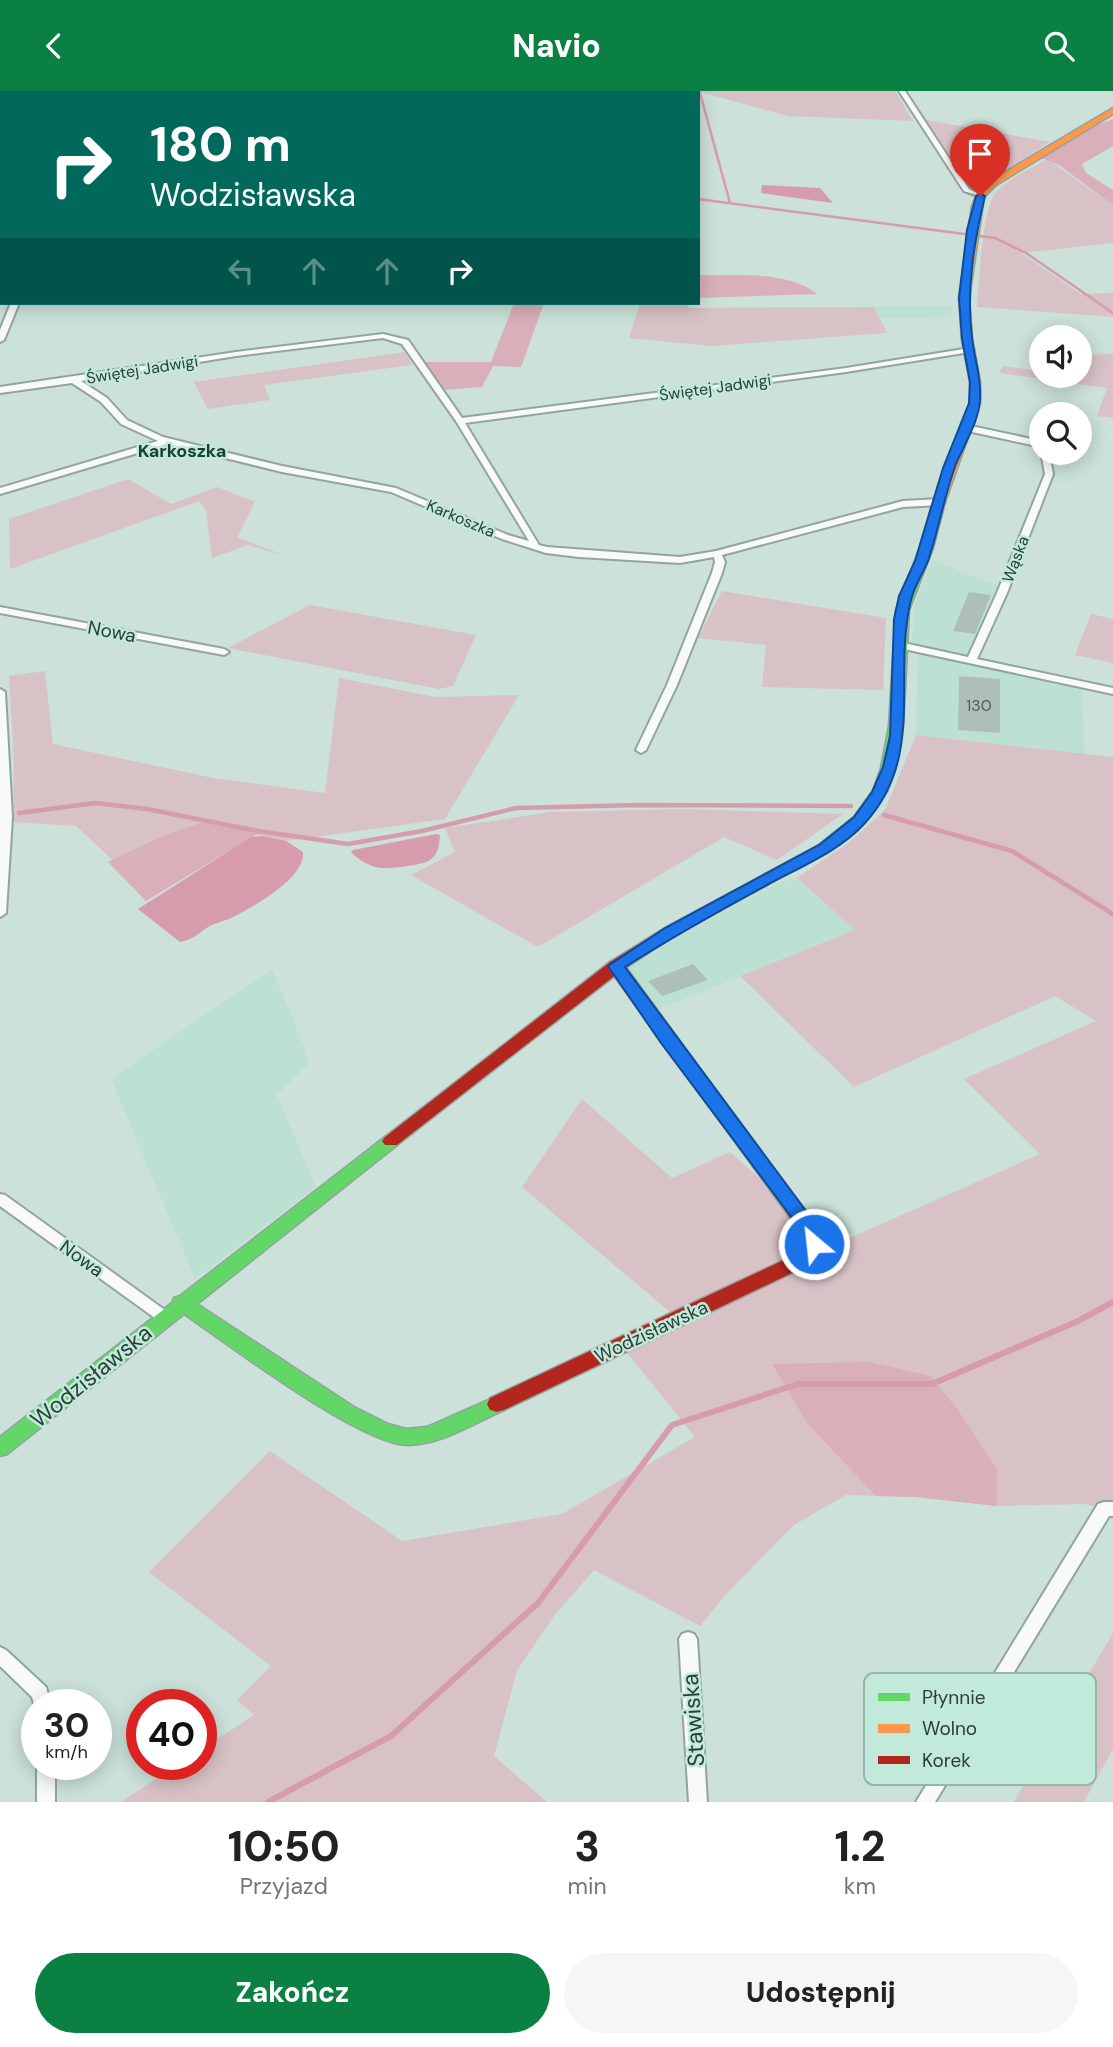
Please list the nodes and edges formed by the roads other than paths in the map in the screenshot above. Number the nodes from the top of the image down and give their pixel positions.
1 (902, 91) edge
2 (1113, 110) edge
3 (980, 196) junction
4 (14, 305) edge
5 (0, 340) edge
6 (970, 350) junction
7 (73, 380) junction
8 (0, 390) edge
9 (460, 421) junction
10 (966, 428) junction
11 (167, 441) junction
12 (1029, 442) edge
13 (1047, 465) edge
14 (0, 491) edge
15 (940, 502) junction
16 (534, 547) junction
17 (717, 554) junction
18 (0, 610) edge
19 (900, 645) junction
20 (223, 652) dead end
21 (971, 661) junction
22 (1113, 691) edge
23 (0, 692) edge
24 (641, 750) dead end
25 (0, 913) edge
26 (616, 966) junction
27 (0, 1199) edge
28 (181, 1303) junction
29 (164, 1317) junction
30 (0, 1448) edge
31 (1108, 1509) edge
32 (688, 1639) dead end
33 (0, 1655) edge
34 (1006, 1673) edge
35 (36, 1689) edge
36 (46, 1780) edge
37 (936, 1785) edge
38 (46, 1802) edge
39 (698, 1802) edge
40 (925, 1802) edge

1 - 3 street
2 - 3 street
3 - 6 street, Wodzisławska
4 - 5 street
6 - 9 street, Świętej Jadwigi
6 - 10 street, Wodzisławska
7 - 8 street
7 - 9 street, Świętej Jadwigi
7 - 11 street, Karkoszka
9 - 16 street, Świętej Jadwigi
10 - 12 street
10 - 15 street, Wodzisławska
11 - 14 street
11 - 16 street, Karkoszka
13 - 21 street, Wąska
15 - 17 street, Karkoszka
15 - 19 street, Wodzisławska
16 - 17 street, Karkoszka
17 - 24 street
18 - 20 street, Nowa
19 - 21 street
19 - 26 street, Wodzisławska
21 - 22 street
23 - 25 street
26 - 28 street, Wodzisławska
26 - 28 street, Wodzisławska
27 - 29 street, Nowa
28 - 29 street, Wodzisławska
29 - 30 street, Wodzisławska
31 - 34 street
32 - 39 street, Stawiska
33 - 35 street
36 - 38 street
37 - 40 street

